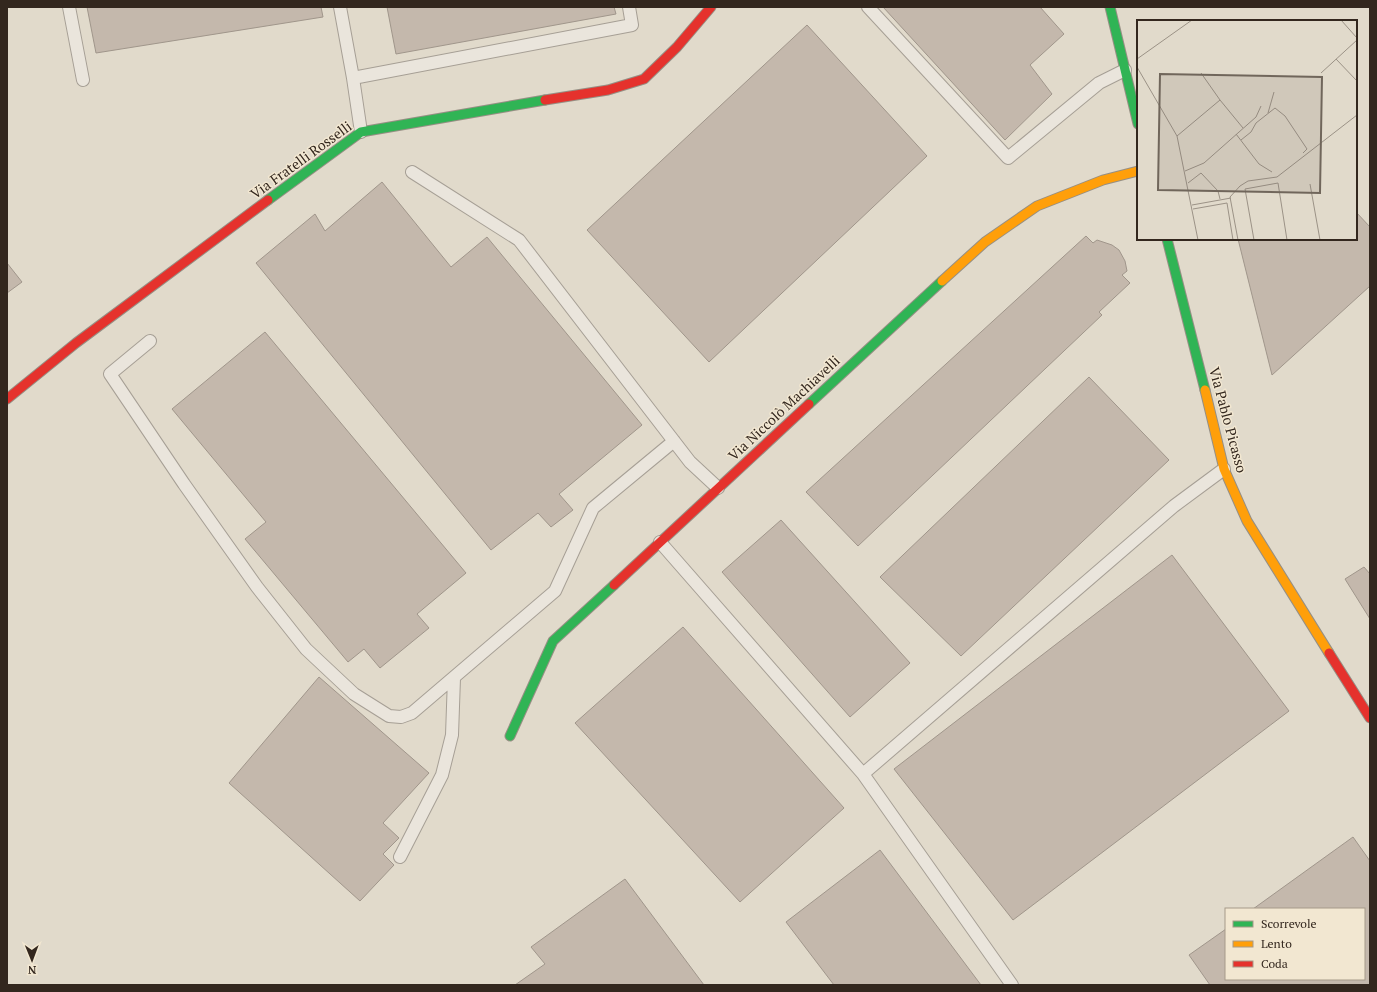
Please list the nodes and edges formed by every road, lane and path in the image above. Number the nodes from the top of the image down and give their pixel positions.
1 (69, 7) edge
2 (340, 7) edge
3 (629, 7) edge
4 (711, 7) edge
5 (868, 7) edge
6 (1110, 7) edge
7 (1125, 70) junction
8 (353, 78) junction
9 (83, 80) dead end
10 (1137, 120) edge
11 (362, 132) junction
12 (1137, 171) edge
13 (412, 172) dead end
14 (1167, 240) edge
15 (150, 340) dead end
16 (7, 399) edge
17 (674, 441) junction
18 (1224, 469) junction
19 (718, 488) junction
20 (660, 542) junction
21 (454, 678) junction
22 (1370, 718) edge
23 (510, 736) dead end
24 (863, 774) junction
25 (400, 857) dead end
26 (1012, 985) edge

1 - 9 lane
2 - 8 lane
3 - 8 lane
4 - 11 street, Via Fratelli Rosselli
5 - 7 lane
6 - 7 street
7 - 10 street
8 - 11 lane
11 - 16 street, Via Fratelli Rosselli
12 - 19 street, Via Niccolò Machiavelli
13 - 17 lane
14 - 18 street, Via Pablo Picasso
15 - 21 lane
17 - 19 lane
17 - 21 lane
18 - 22 street, Via Pablo Picasso
18 - 24 lane
19 - 20 street, Via Niccolò Machiavelli
20 - 23 street, Via Niccolò Machiavelli
20 - 24 lane
21 - 25 lane
24 - 26 lane

